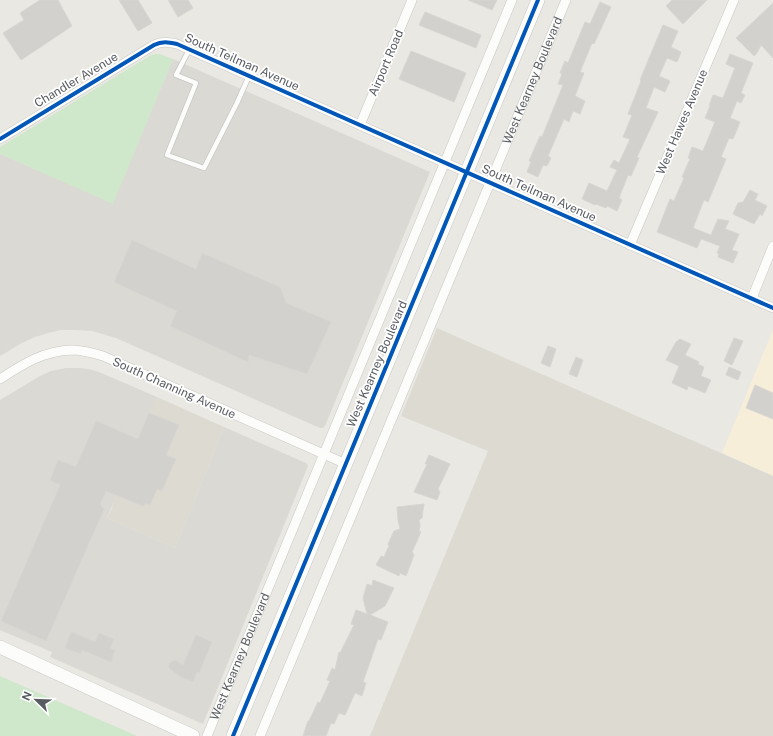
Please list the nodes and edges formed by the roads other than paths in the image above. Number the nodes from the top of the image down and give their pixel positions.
1 (412, 0) edge
2 (512, 0) edge
3 (538, 0) edge
4 (566, 0) edge
5 (734, 0) edge
6 (164, 41) joint
7 (189, 50) junction
8 (249, 76) junction
9 (360, 125) junction
10 (0, 139) edge
11 (445, 163) junction
12 (467, 173) junction
13 (490, 183) junction
14 (630, 245) junction
15 (773, 246) edge
16 (752, 298) junction
17 (773, 308) edge
18 (0, 379) edge
19 (324, 454) junction
20 (346, 464) junction
21 (0, 647) edge
22 (193, 736) edge
23 (207, 736) edge
24 (233, 736) edge
25 (260, 736) edge

1 - 9 street, Airport Road
2 - 11 street, West Kearney Boulevard
3 - 12 main road, West Kearney Boulevard
4 - 13 street, West Kearney Boulevard
5 - 14 street, West Hawes Avenue
6 - 7 street, South Teilman Avenue
6 - 10 street, Chandler Avenue
7 - 8 street, South Teilman Avenue
7 - 8 lane
8 - 9 street, South Teilman Avenue
9 - 11 street, South Teilman Avenue
11 - 12 street, South Teilman Avenue
11 - 19 street, West Kearney Boulevard
12 - 13 street, South Teilman Avenue
12 - 20 main road, West Kearney Boulevard
13 - 14 street, South Teilman Avenue
13 - 25 street, West Kearney Boulevard
14 - 16 street, South Teilman Avenue
15 - 16 street
16 - 17 street, South Teilman Avenue
18 - 19 street, South Channing Avenue
19 - 20 street, South Channing Avenue
19 - 23 street, West Kearney Boulevard
20 - 24 main road, West Kearney Boulevard
21 - 22 main road

